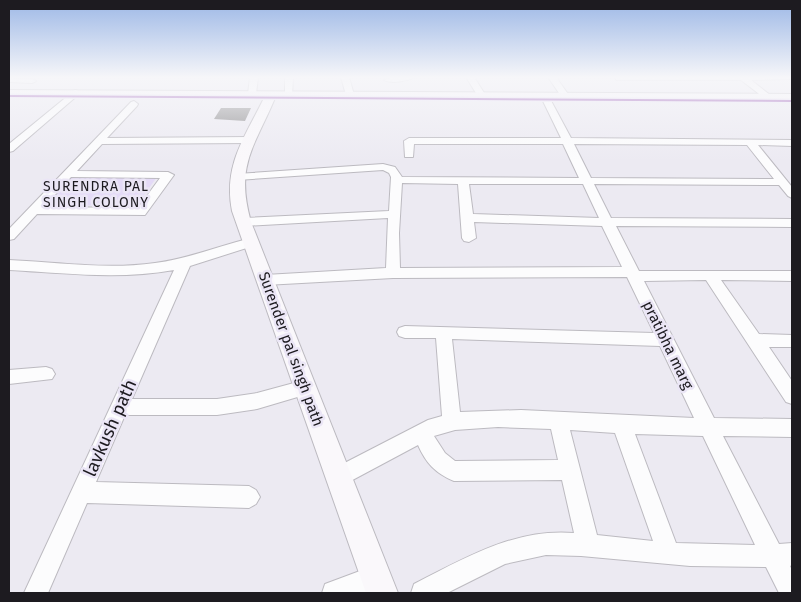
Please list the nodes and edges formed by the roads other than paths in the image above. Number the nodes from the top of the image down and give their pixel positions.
1 (60, 105) edge
2 (133, 105) edge
3 (261, 105) edge
4 (550, 105) edge
5 (748, 105) edge
6 (792, 106) edge
7 (250, 140) junction
8 (99, 141) junction
9 (13, 142) edge
10 (569, 142) junction
11 (750, 142) junction
12 (792, 143) edge
13 (9, 149) edge
14 (409, 155) dead end
15 (66, 174) junction
16 (237, 177) junction
17 (397, 180) junction
18 (463, 181) junction
19 (589, 181) junction
20 (783, 182) junction
21 (792, 194) edge
22 (34, 210) junction
23 (394, 214) junction
24 (467, 218) junction
25 (608, 222) junction
26 (792, 223) edge
27 (247, 232) junction
28 (9, 236) edge
29 (469, 238) dead end
30 (184, 263) junction
31 (9, 265) edge
32 (393, 273) junction
33 (634, 274) junction
34 (710, 276) junction
35 (792, 276) edge
36 (265, 280) junction
37 (405, 332) dead end
38 (443, 332) junction
39 (666, 340) junction
40 (755, 340) junction
41 (792, 341) edge
42 (46, 374) dead end
43 (9, 377) edge
44 (305, 388) junction
45 (792, 396) edge
46 (119, 407) junction
47 (452, 421) junction
48 (560, 422) junction
49 (622, 425) junction
50 (708, 427) junction
51 (792, 428) edge
52 (422, 433) junction
53 (570, 470) junction
54 (338, 477) junction
55 (81, 492) junction
56 (249, 497) dead end
57 (588, 546) junction
58 (668, 553) junction
59 (782, 555) edge
60 (379, 585) edge
61 (36, 593) edge
62 (334, 593) edge
63 (423, 593) edge
64 (790, 593) edge

1 - 9 street
2 - 8 street
3 - 7 main road, Surender pal singh path
4 - 10 street, pratibha marg
5 - 6 main road
7 - 8 street
7 - 16 main road, Surender pal singh path
8 - 15 street
9 - 13 street
10 - 11 street
10 - 14 street
10 - 19 street, pratibha marg
11 - 12 street
11 - 20 street
15 - 22 street
15 - 22 street
16 - 17 street
16 - 27 main road, Surender pal singh path
17 - 18 street
17 - 23 street
18 - 19 street
18 - 24 street
19 - 20 street
19 - 25 street, pratibha marg
20 - 21 street
22 - 28 street
23 - 27 street
23 - 32 street
24 - 25 street
24 - 29 street
25 - 26 street
25 - 33 street, pratibha marg
27 - 30 street
27 - 36 main road, Surender pal singh path
30 - 31 street
30 - 46 street, lavkush path
32 - 33 street
32 - 36 street
33 - 34 street
33 - 39 street, pratibha marg
34 - 35 street
34 - 40 street
36 - 44 main road, Surender pal singh path
37 - 38 street
38 - 39 street
38 - 47 street
39 - 50 street, pratibha marg
40 - 41 street
40 - 45 street
42 - 43 street
44 - 46 street
44 - 54 main road, Surender pal singh path
46 - 55 street, lavkush path
47 - 48 street
47 - 52 street
48 - 49 street
48 - 53 street
49 - 50 street
49 - 58 street
50 - 51 street
50 - 59 street, pratibha marg
52 - 53 street
52 - 54 street
53 - 57 street
54 - 60 main road, Surender pal singh path
55 - 56 street
55 - 61 street, lavkush path
57 - 58 street
57 - 63 street
58 - 59 street
59 - 64 street, pratibha marg
60 - 62 street

